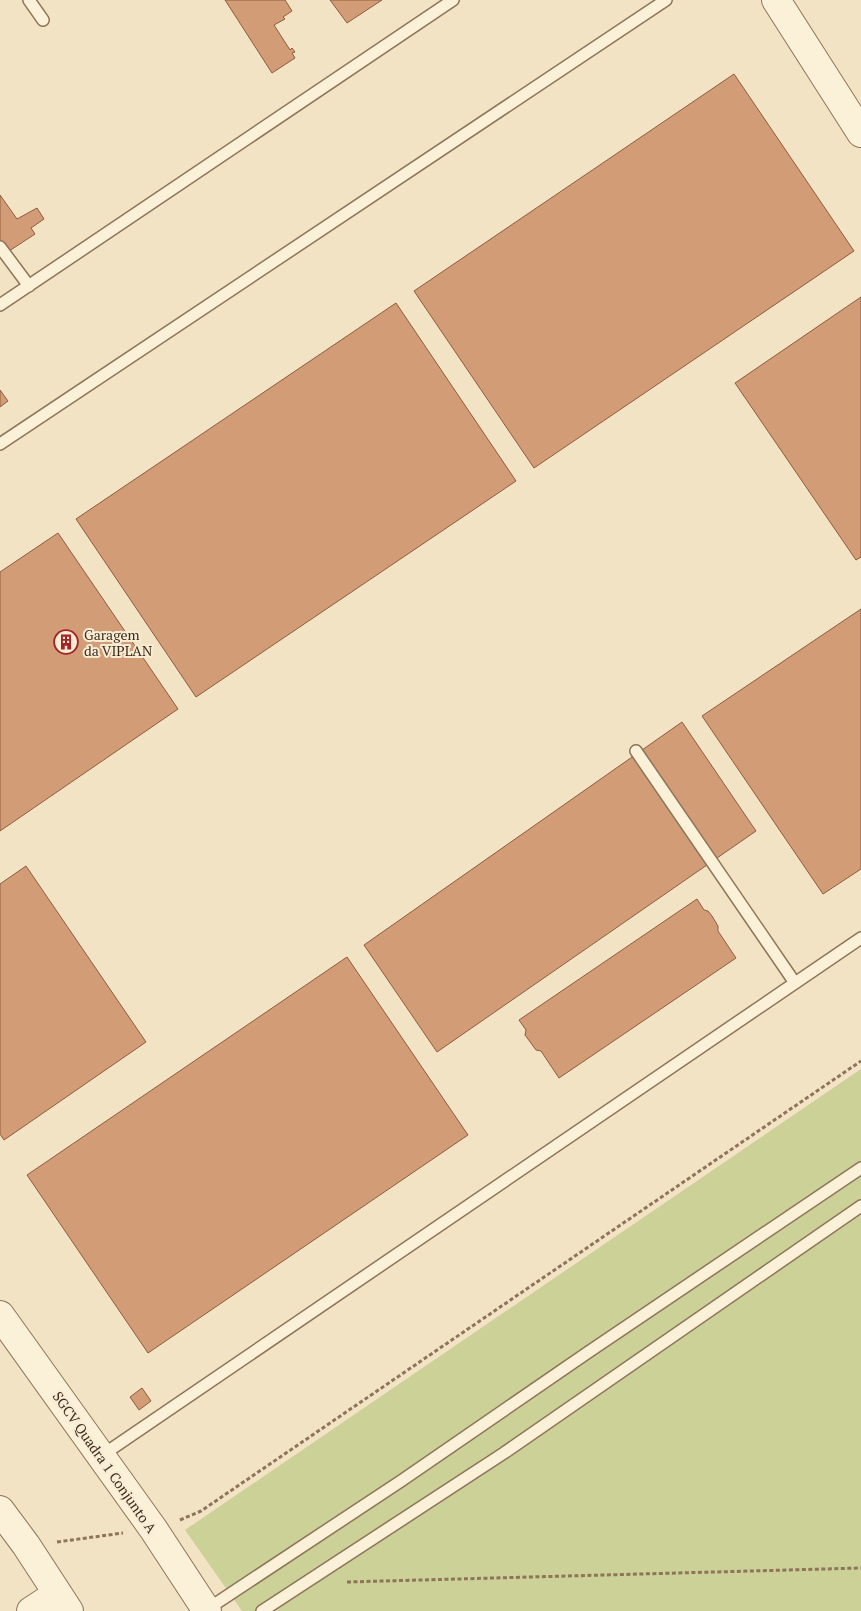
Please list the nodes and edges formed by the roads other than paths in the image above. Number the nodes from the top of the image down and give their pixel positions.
1 (29, 0) edge
2 (453, 0) edge
3 (776, 0) edge
4 (662, 1) edge
5 (43, 20) dead end
6 (859, 128) edge
7 (0, 247) edge
8 (29, 286) junction
9 (0, 305) edge
10 (0, 444) edge
11 (636, 751) dead end
12 (861, 938) edge
13 (795, 983) junction
14 (861, 1168) edge
15 (861, 1206) edge
16 (2, 1322) edge
17 (101, 1456) junction
18 (0, 1510) edge
19 (63, 1602) edge
20 (207, 1610) edge
21 (32, 1611) edge
22 (262, 1611) edge

1 - 5 lane
2 - 8 lane
3 - 6 street
4 - 10 lane
7 - 8 lane
8 - 9 lane
11 - 13 lane
12 - 13 lane
13 - 17 lane
14 - 20 lane
15 - 22 lane
16 - 17 street, SGCV Quadra 1 Conjunto A
17 - 20 street, SGCV Quadra 1 Conjunto A
18 - 19 street
19 - 21 street

